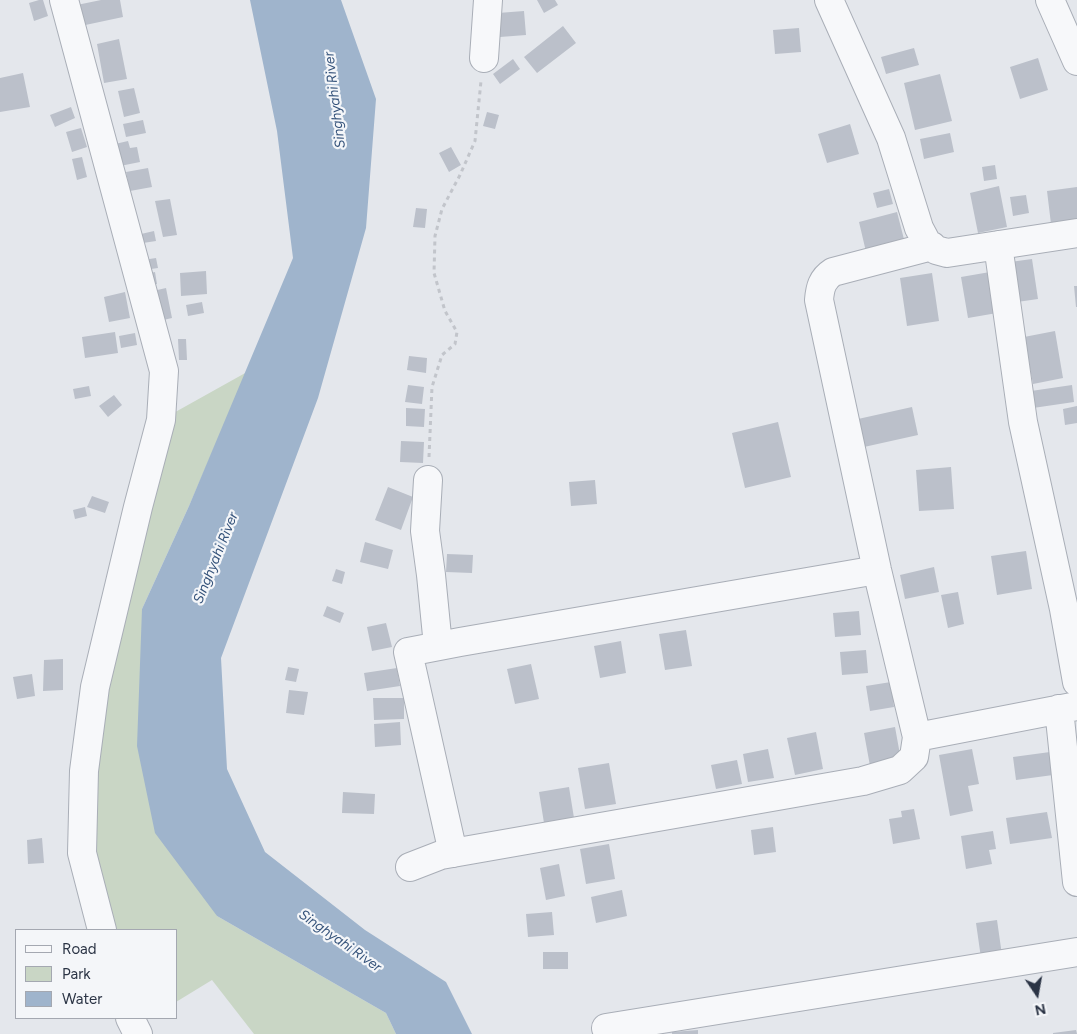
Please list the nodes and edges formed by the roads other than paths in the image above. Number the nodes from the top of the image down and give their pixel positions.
1 (64, 0) edge
2 (488, 0) edge
3 (829, 0) edge
4 (1050, 0) edge
5 (484, 58) road end
6 (1077, 61) edge
7 (1077, 232) edge
8 (998, 245) junction
9 (932, 246) junction
10 (428, 480) road end
11 (877, 570) junction
12 (438, 646) junction
13 (1077, 682) edge
14 (1068, 708) edge
15 (917, 737) junction
16 (453, 853) junction
17 (410, 867) dead end
18 (1077, 882) edge
19 (102, 929) edge
20 (1077, 952) edge
21 (130, 1019) edge
22 (606, 1028) dead end
23 (138, 1034) edge

1 - 19 street
2 - 5 street
3 - 9 street
4 - 6 street
7 - 8 street
8 - 9 street
8 - 13 street
9 - 11 street
10 - 12 street
11 - 12 street
11 - 15 street
12 - 16 street
14 - 15 street
14 - 18 street
15 - 16 street
16 - 17 street
20 - 22 street
21 - 23 street

